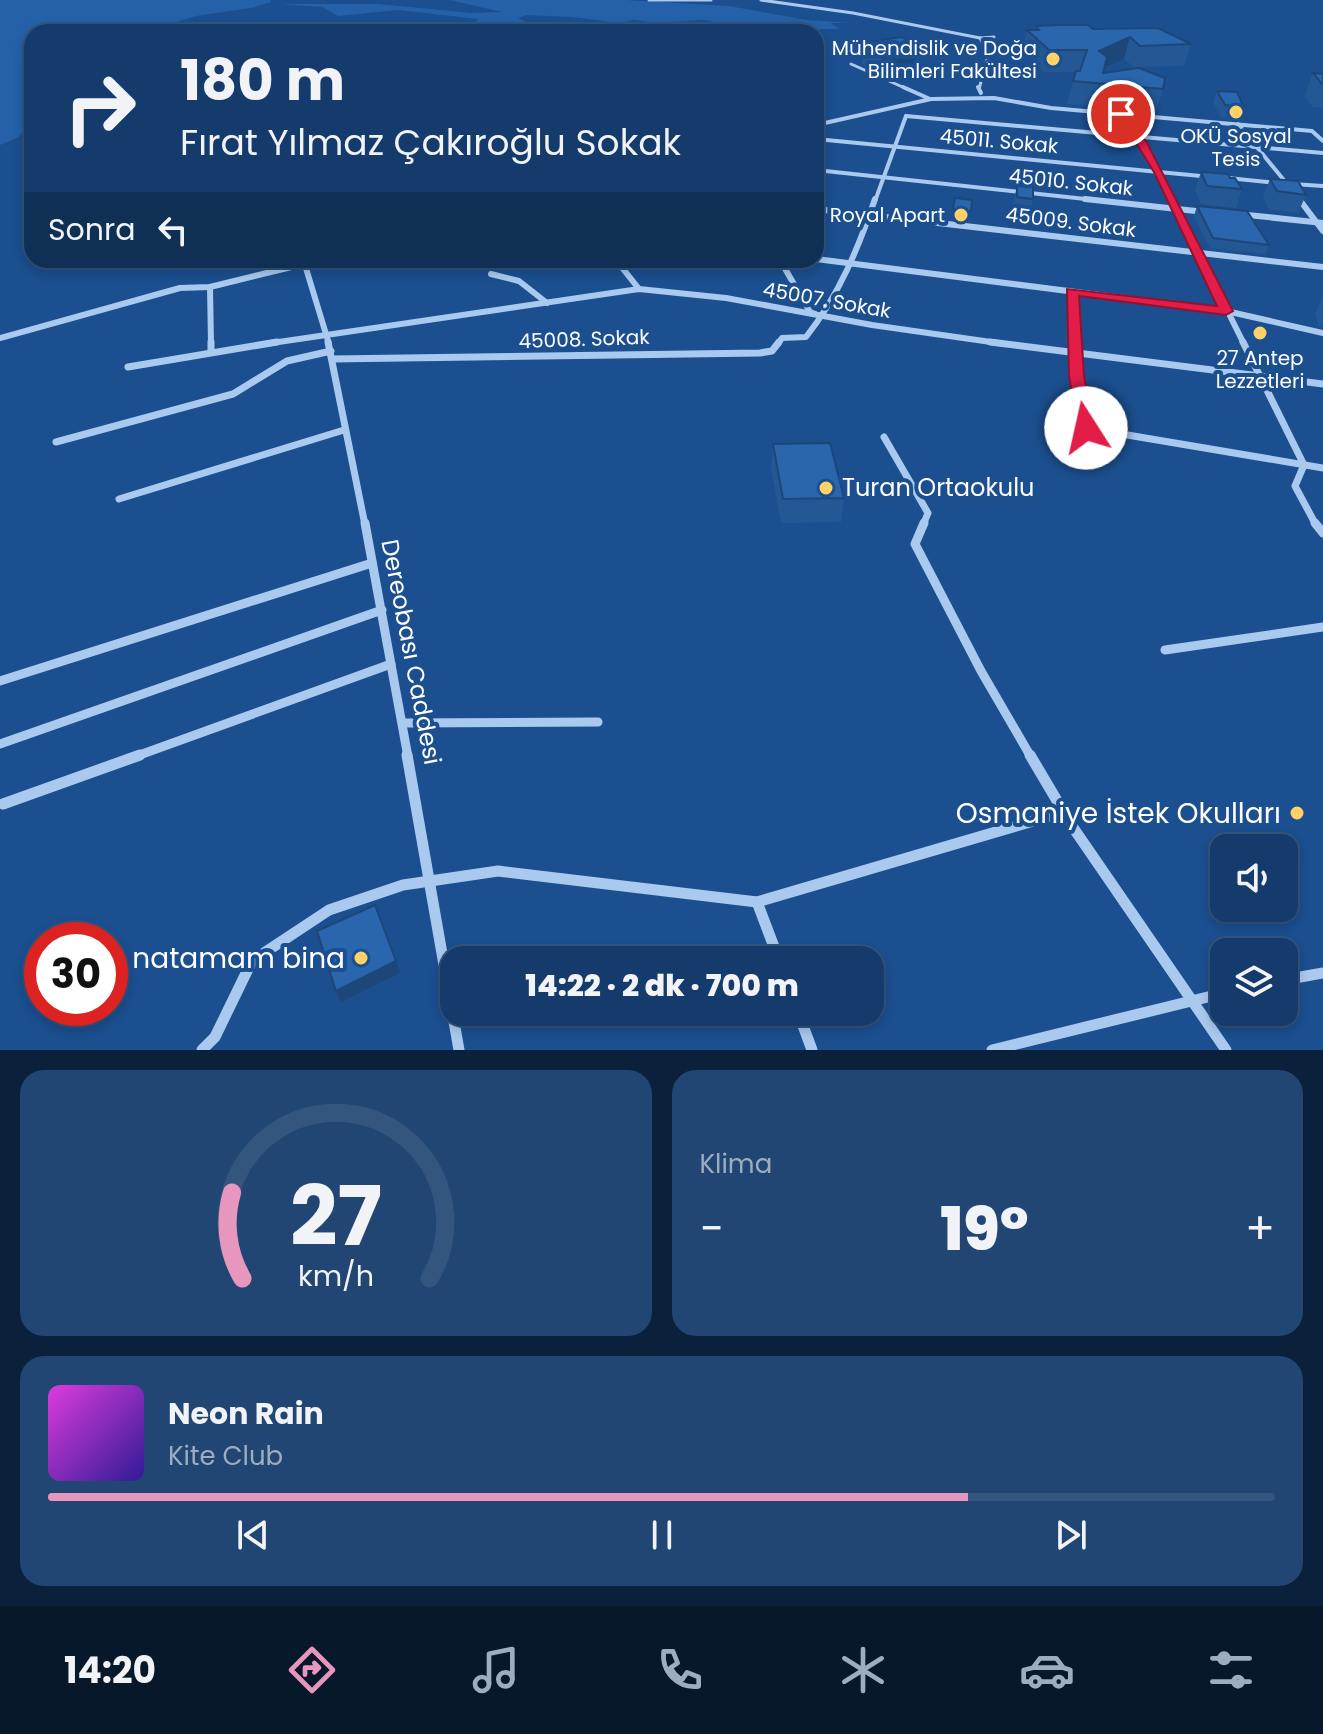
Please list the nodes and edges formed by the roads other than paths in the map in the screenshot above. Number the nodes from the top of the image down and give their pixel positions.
1 (649, 0) edge
2 (711, 0) edge
3 (761, 0) edge
4 (994, 37) dead end
5 (980, 38) junction
6 (851, 64) dead end
7 (979, 96) junction
8 (931, 99) junction
9 (899, 106) junction
10 (1121, 114) junction
11 (906, 116) junction
12 (824, 123) edge
13 (1238, 124) junction
14 (1135, 137) junction
15 (824, 140) edge
16 (1323, 141) edge
17 (892, 147) junction
18 (1257, 148) junction
19 (1323, 153) edge
20 (824, 171) edge
21 (1159, 172) junction
22 (881, 178) junction
23 (1288, 184) junction
24 (1323, 186) edge
25 (824, 210) edge
26 (1179, 210) junction
27 (1209, 212) edge
28 (1224, 213) edge
29 (868, 215) junction
30 (1320, 223) edge
31 (1323, 231) edge
32 (1199, 253) junction
33 (824, 260) edge
34 (851, 263) junction
35 (1323, 267) edge
36 (292, 268) edge
37 (306, 268) edge
38 (622, 268) edge
39 (785, 268) edge
40 (491, 274) dead end
41 (210, 287) junction
42 (639, 289) junction
43 (1072, 292) junction
44 (547, 303) junction
45 (1229, 315) junction
46 (823, 317) junction
47 (326, 334) junction
48 (1323, 334) edge
49 (0, 338) edge
50 (211, 352) junction
51 (331, 355) junction
52 (1075, 355) junction
53 (128, 367) dead end
54 (1263, 377) junction
55 (1323, 384) edge
56 (344, 430) junction
57 (884, 437) dead end
58 (56, 442) dead end
59 (1304, 465) junction
60 (1323, 468) edge
61 (119, 499) dead end
62 (1323, 533) edge
63 (372, 563) junction
64 (382, 610) junction
65 (1323, 627) edge
66 (1165, 650) dead end
67 (391, 664) junction
68 (0, 681) edge
69 (598, 722) dead end
70 (403, 723) junction
71 (0, 744) edge
72 (3, 804) dead end
73 (1064, 812) junction
74 (431, 883) junction
75 (757, 902) junction
76 (774, 946) edge
77 (1323, 973) edge
78 (1298, 977) edge
79 (1210, 996) edge
80 (1191, 1000) junction
81 (803, 1026) edge
82 (202, 1050) edge
83 (459, 1050) edge
84 (812, 1050) edge
85 (992, 1050) edge
86 (1226, 1050) edge

1 - 2 street
3 - 5 street
4 - 5 street
5 - 7 street
6 - 8 street
7 - 8 street
7 - 10 street
8 - 9 street
9 - 11 street
9 - 12 street
10 - 13 street
10 - 14 street
11 - 14 street
11 - 17 street
13 - 16 street
13 - 18 street
14 - 18 street
14 - 21 street
15 - 17 street, 45011. Sokak
17 - 21 street, 45011. Sokak
17 - 22 street
18 - 19 street
18 - 23 street
20 - 22 street, 45010. Sokak
21 - 23 street, 45011. Sokak
21 - 26 street
22 - 26 street, 45010. Sokak
22 - 29 street
23 - 24 street, 45011. Sokak
23 - 30 street
25 - 29 street, 45009. Sokak
26 - 27 street, 45010. Sokak
26 - 32 street
28 - 30 street
29 - 32 street, 45009. Sokak
29 - 34 street
30 - 31 street
32 - 35 street, 45009. Sokak
32 - 45 street
33 - 34 street
34 - 43 street
34 - 46 street
36 - 41 street
37 - 47 street, Dereobası Caddesi
38 - 42 street
39 - 46 street
40 - 44 street
41 - 49 street
41 - 50 street
42 - 44 street, 45007. Sokak
42 - 46 street, 45007. Sokak
43 - 45 street
43 - 52 street
44 - 47 street, 45007. Sokak
45 - 48 street
45 - 54 street
46 - 51 street, 45008. Sokak
46 - 52 street, 45007. Sokak
47 - 50 street, 45007. Sokak
47 - 51 street, Dereobası Caddesi
50 - 53 street, 45007. Sokak
51 - 56 street, Dereobası Caddesi
51 - 58 street, 45008. Sokak
52 - 54 street, 45007. Sokak
52 - 59 street
54 - 55 street, 45007. Sokak
54 - 59 street
56 - 61 street
56 - 63 street, Dereobası Caddesi
57 - 73 street
59 - 60 street
59 - 62 street
63 - 64 street, Dereobası Caddesi
63 - 68 street
64 - 67 street, Dereobası Caddesi
64 - 71 street
65 - 66 street
67 - 70 street, Dereobası Caddesi
67 - 72 street
69 - 70 street
70 - 74 street, Dereobası Caddesi
73 - 75 street
73 - 80 street
74 - 75 street
74 - 82 street
74 - 83 street, Dereobası Caddesi
75 - 76 street
77 - 78 street
79 - 80 street
80 - 85 street
80 - 86 street
81 - 84 street

